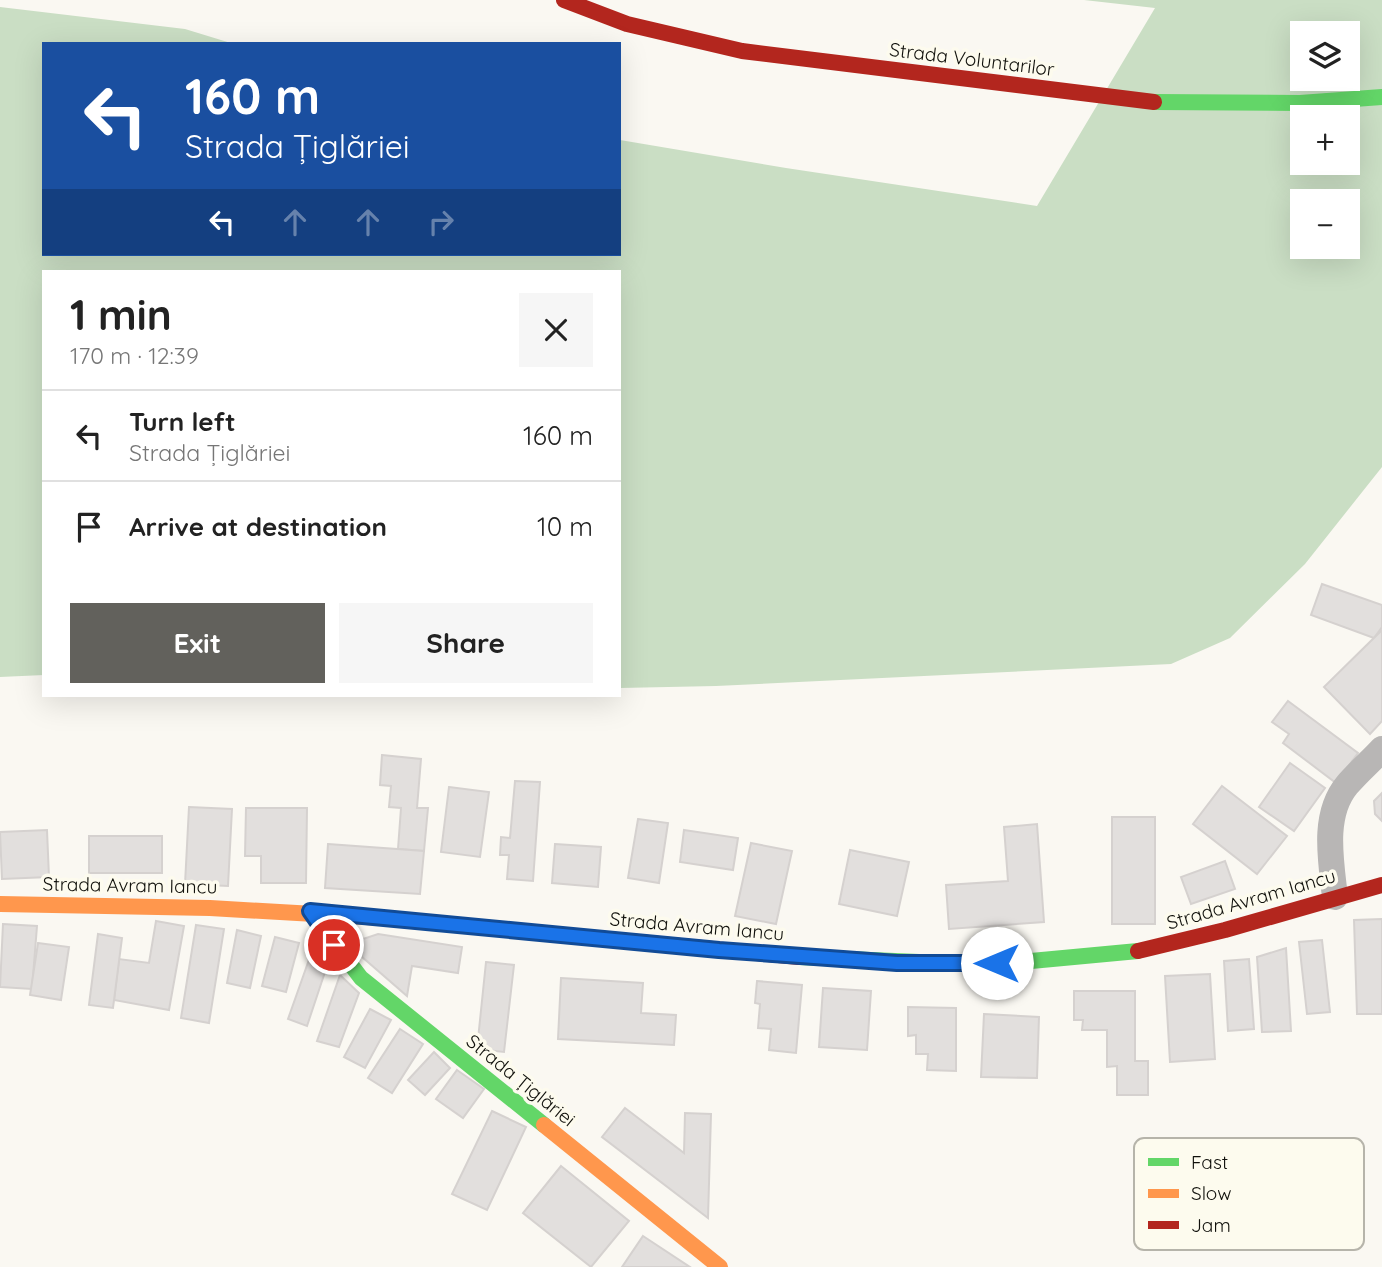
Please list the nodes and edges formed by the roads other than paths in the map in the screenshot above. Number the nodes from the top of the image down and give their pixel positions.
1 (564, 0) edge
2 (1382, 97) edge
3 (1382, 749) edge
4 (1382, 885) edge
5 (1335, 897) junction
6 (0, 904) edge
7 (310, 911) junction
8 (720, 1267) edge

1 - 2 main road, Strada Voluntarilor
3 - 5 street
4 - 5 main road, Strada Avram Iancu
5 - 7 main road, Strada Avram Iancu
6 - 7 main road, Strada Avram Iancu
7 - 8 main road, Strada Țiglăriei

